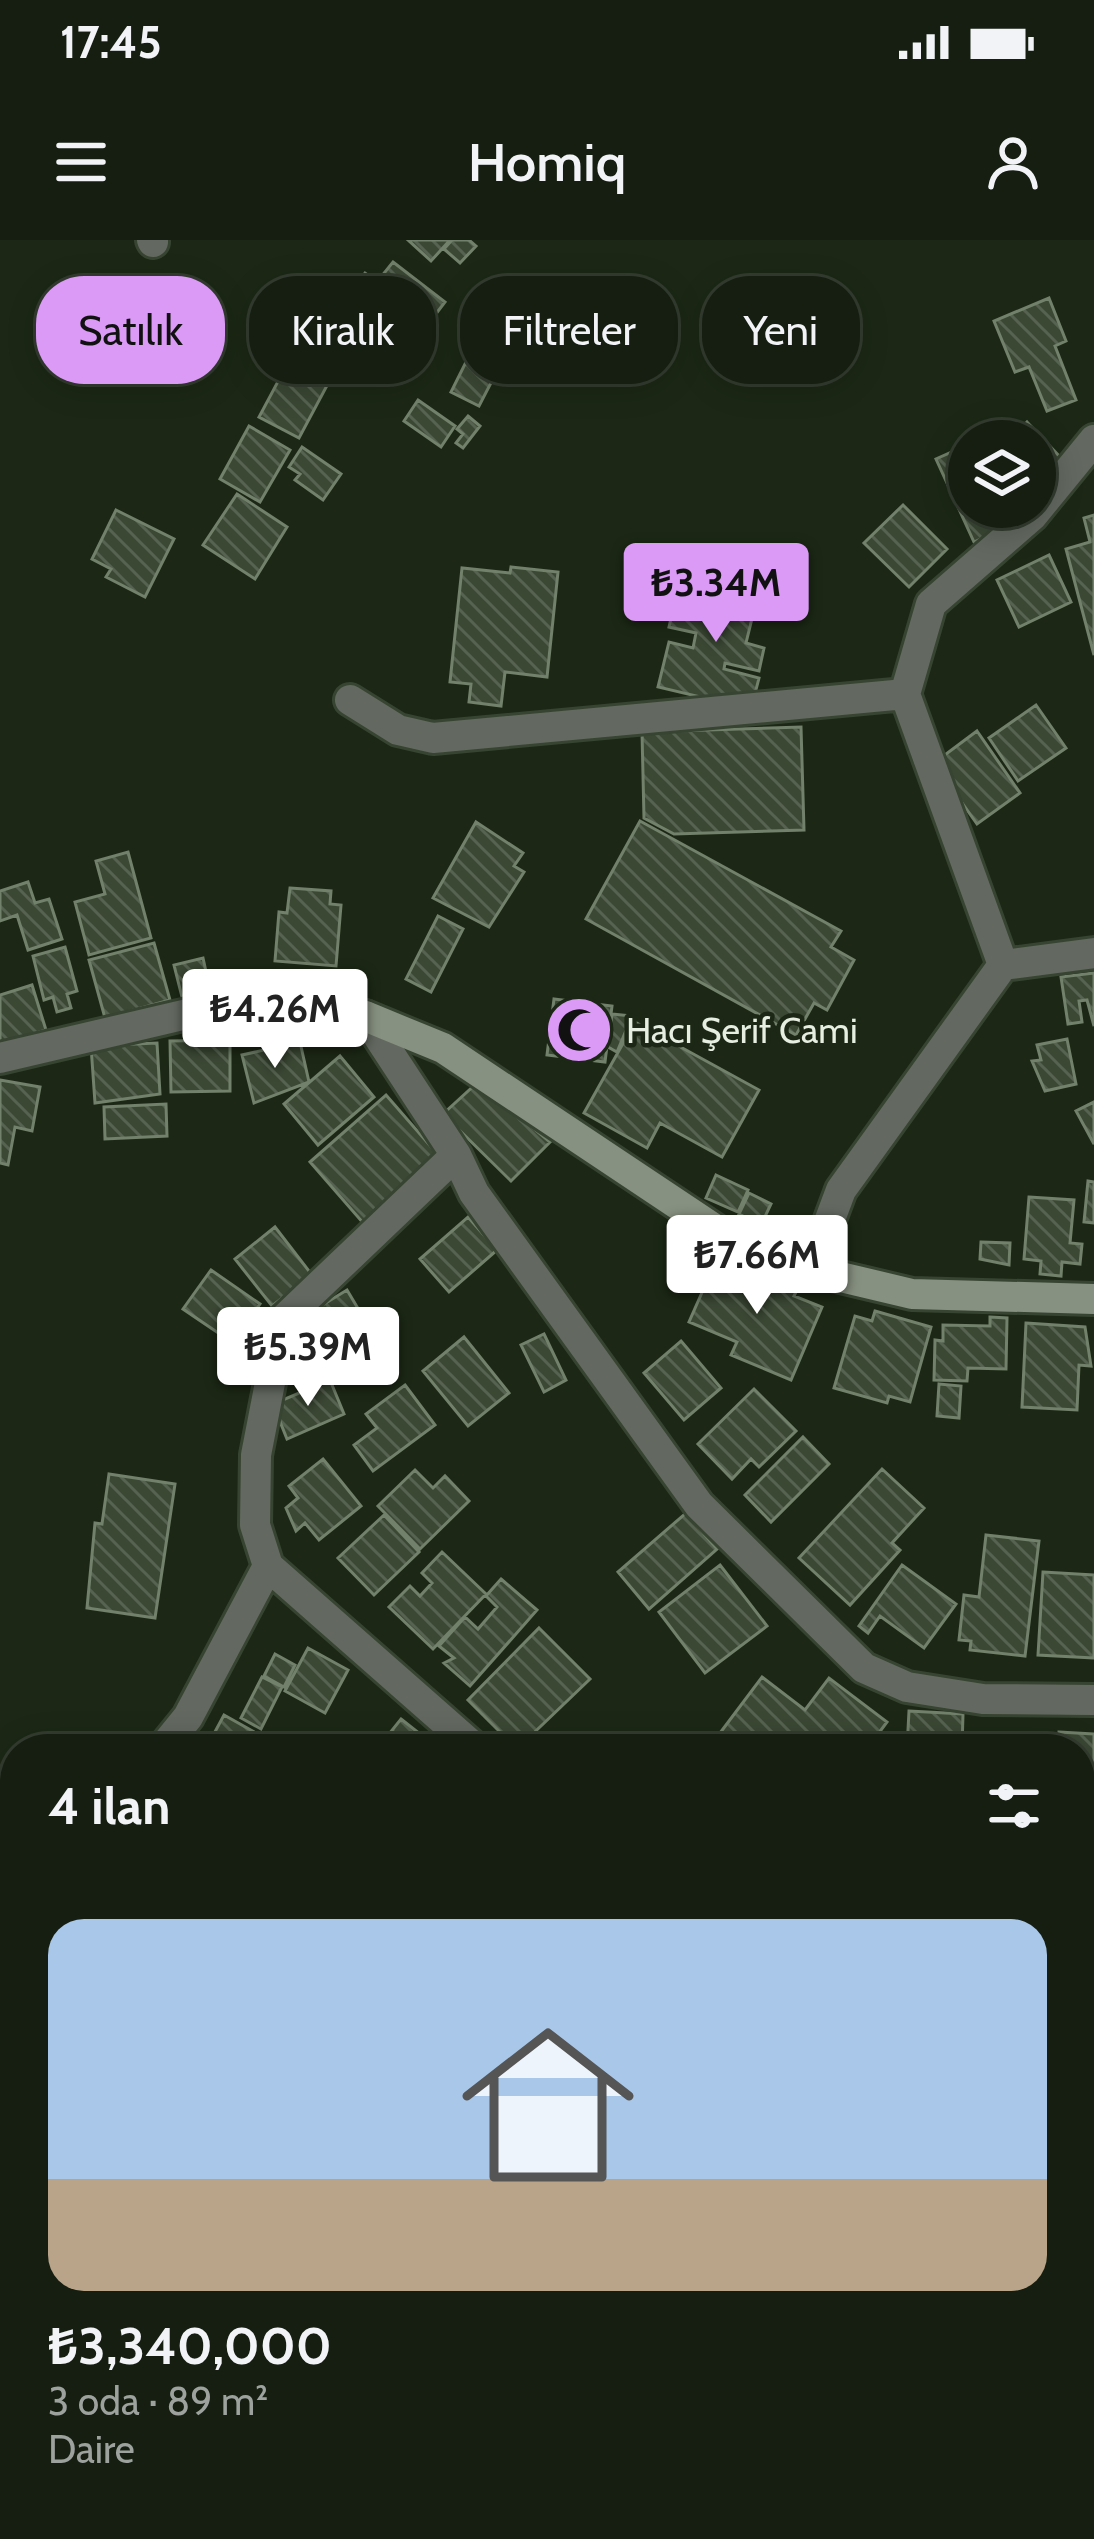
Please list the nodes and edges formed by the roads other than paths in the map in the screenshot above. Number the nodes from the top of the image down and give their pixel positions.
1 (1094, 440) edge
2 (905, 694) junction
3 (350, 700) dead end
4 (1094, 953) edge
5 (1003, 965) junction
6 (365, 1016) junction
7 (0, 1058) edge
8 (456, 1155) junction
9 (811, 1270) junction
10 (1094, 1299) edge
11 (268, 1566) junction
12 (1094, 1700) edge
13 (175, 1734) edge
14 (459, 1734) edge

1 - 2 street
2 - 3 street
2 - 5 street
4 - 5 street
5 - 9 street
6 - 7 street
6 - 8 street
6 - 9 street
8 - 11 street
8 - 12 street
9 - 10 street
11 - 13 street
11 - 14 street

